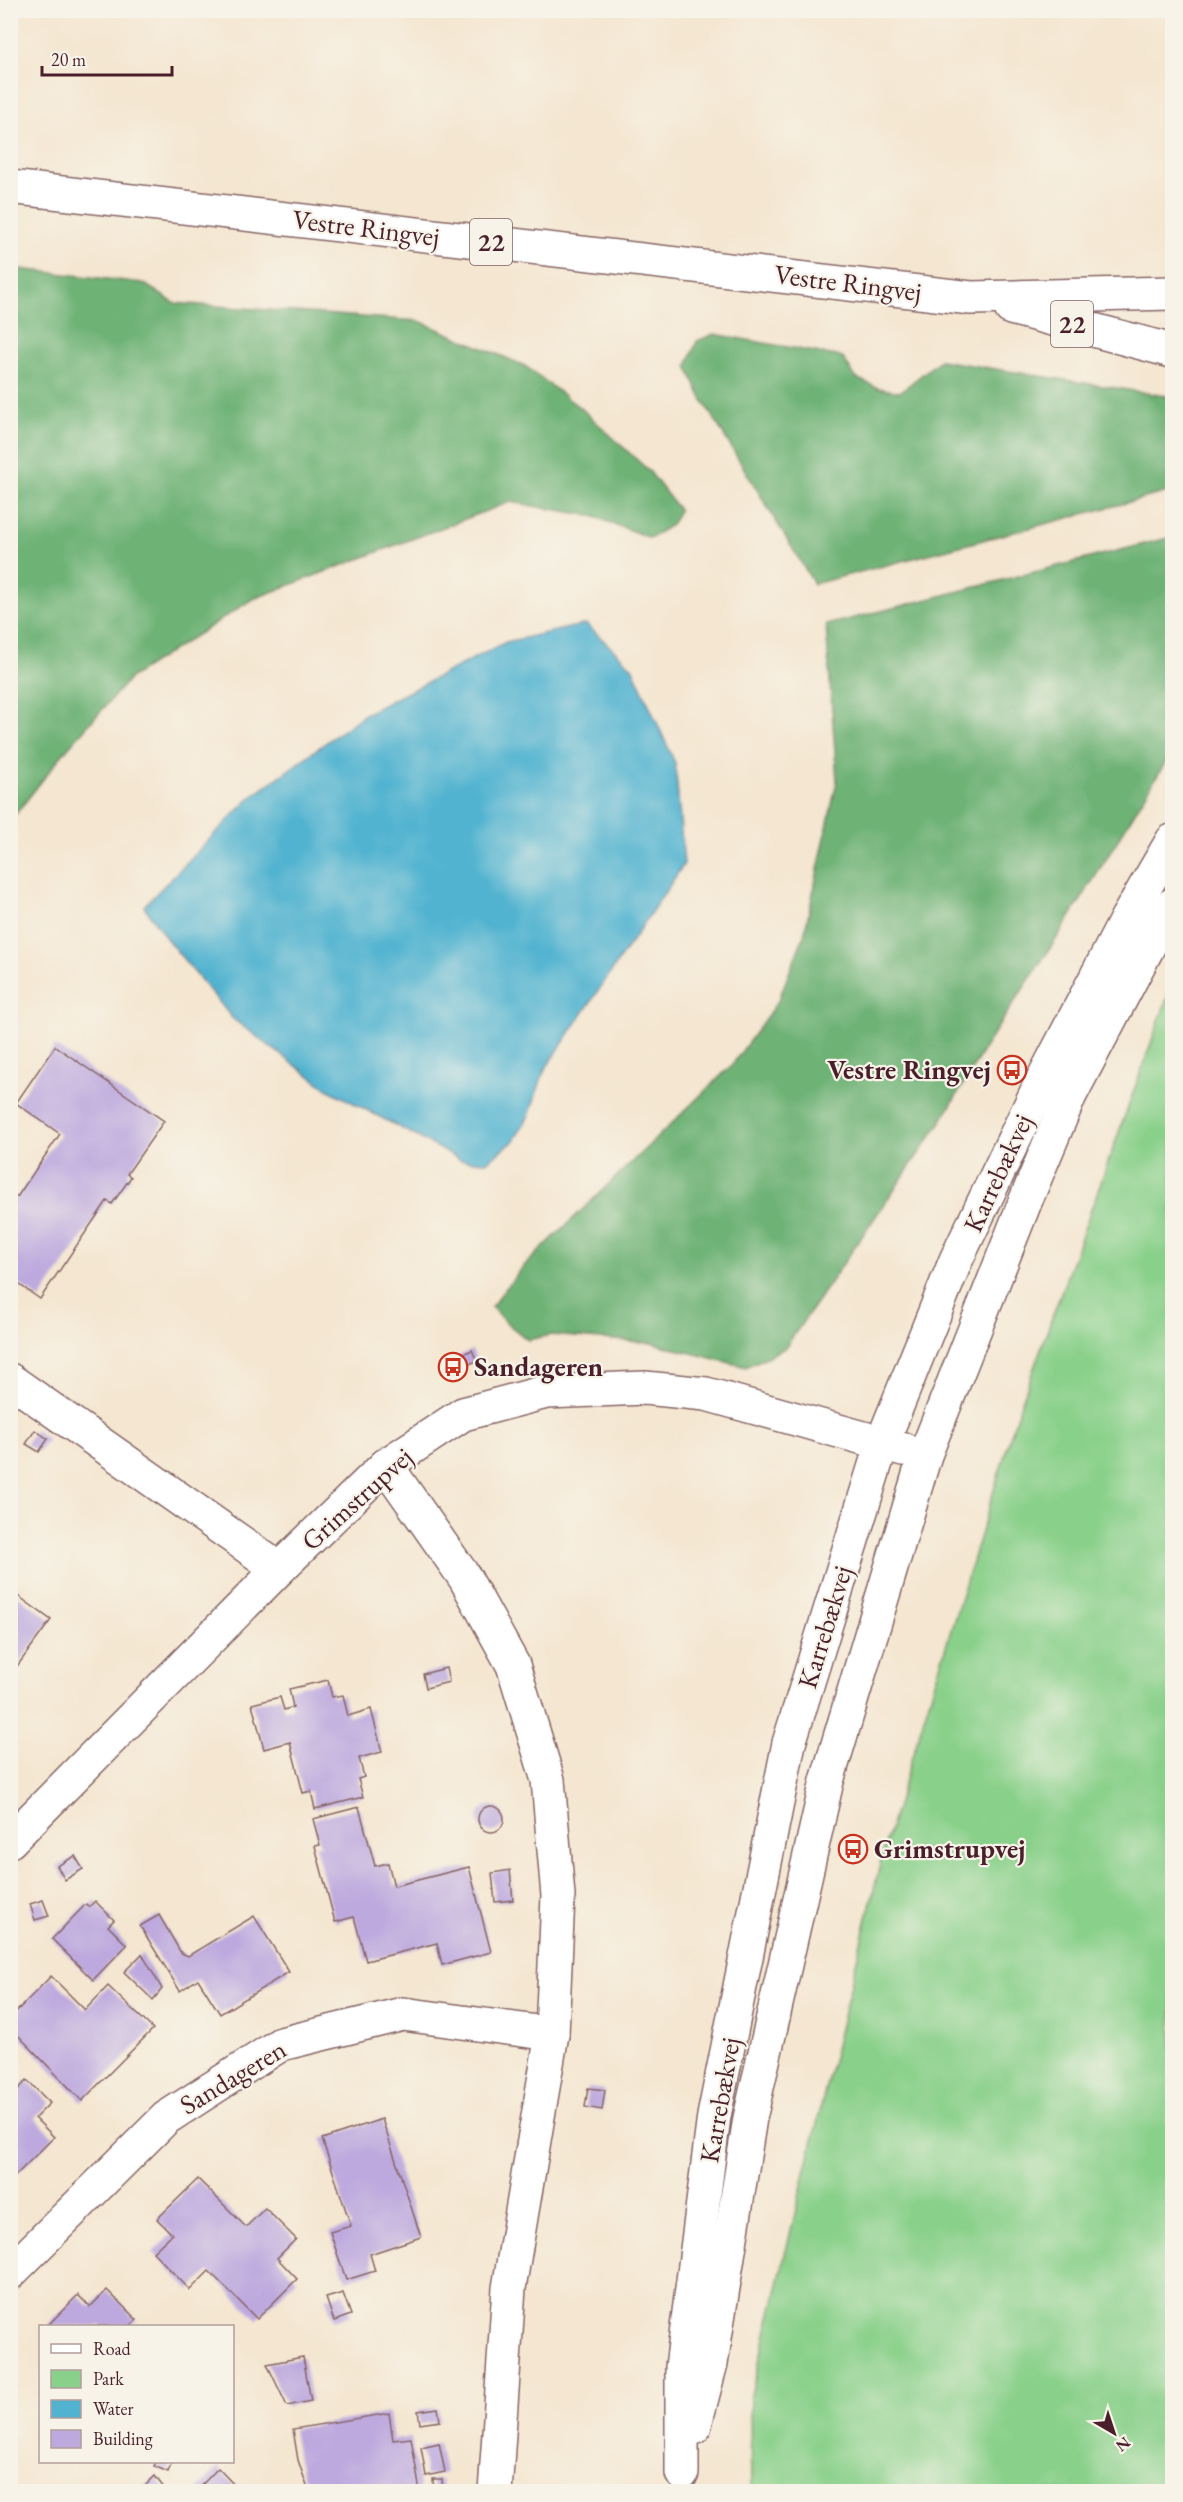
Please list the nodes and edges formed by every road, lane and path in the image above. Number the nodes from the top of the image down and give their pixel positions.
1 (10, 187) edge
2 (1173, 293) edge
3 (971, 298) junction
4 (1173, 351) edge
5 (1173, 841) edge
6 (1173, 905) edge
7 (10, 1380) edge
8 (882, 1443) junction
9 (925, 1455) junction
10 (387, 1465) junction
11 (279, 1569) junction
12 (10, 1841) edge
13 (552, 2034) junction
14 (10, 2273) edge
15 (682, 2482) edge
16 (495, 2492) edge

1 - 3 street, Vestre Ringvej / 22
2 - 3 street, Vestre Ringvej / 22
3 - 4 street, Vestre Ringvej / 22
5 - 8 street, Karrebækvej
6 - 9 street, Karrebækvej
7 - 11 street, Grimstrupvej
8 - 9 street, Grimstrupvej
8 - 10 street, Grimstrupvej
8 - 15 street, Karrebækvej
9 - 15 street, Karrebækvej
10 - 11 street, Grimstrupvej
10 - 13 street
11 - 12 street, Grimstrupvej
13 - 14 street, Sandageren
13 - 16 street

